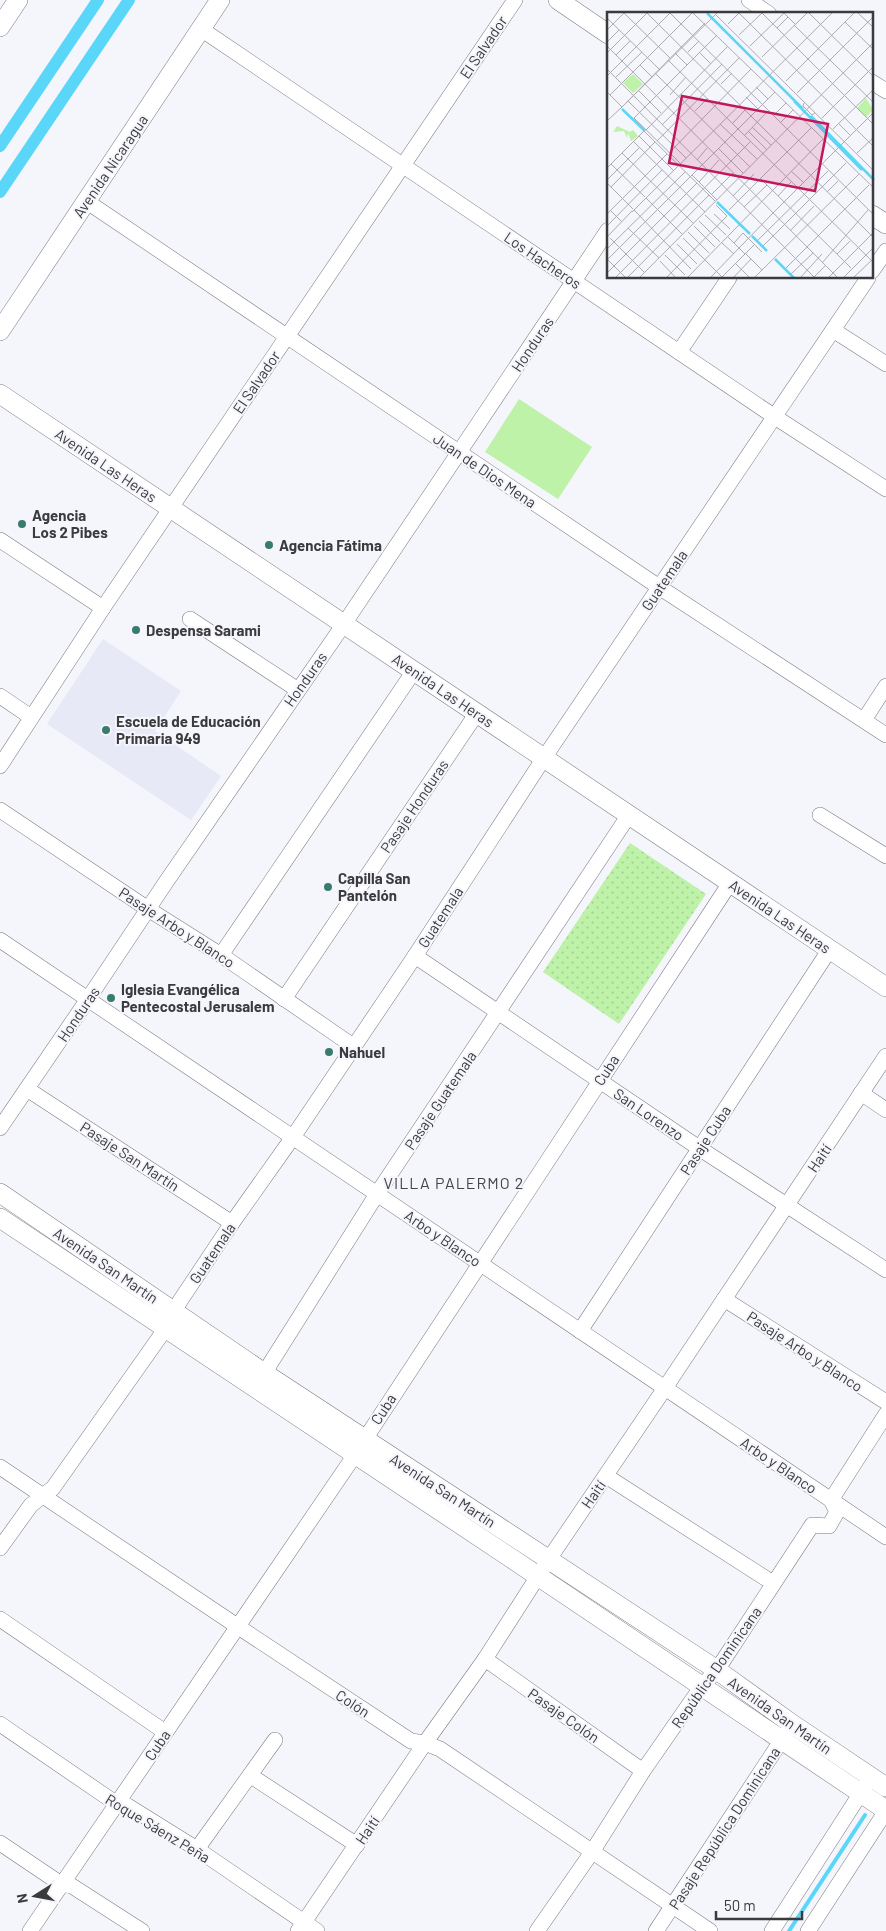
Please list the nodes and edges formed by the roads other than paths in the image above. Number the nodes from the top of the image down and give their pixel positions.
1 (11, 0) edge
2 (18, 0) edge
3 (220, 0) edge
4 (515, 0) edge
5 (558, 0) edge
6 (0, 10) edge
7 (0, 26) edge
8 (201, 29) junction
9 (607, 33) edge
10 (874, 83) edge
11 (886, 91) edge
12 (402, 166) junction
13 (86, 201) junction
14 (874, 216) edge
15 (886, 224) edge
16 (607, 232) edge
17 (886, 251) edge
18 (874, 268) edge
19 (728, 279) edge
20 (867, 279) edge
21 (574, 281) junction
22 (833, 330) junction
23 (0, 331) edge
24 (286, 337) junction
25 (679, 352) junction
26 (886, 364) edge
27 (0, 394) edge
28 (775, 417) junction
29 (459, 453) junction
30 (886, 489) edge
31 (171, 508) junction
32 (0, 540) edge
33 (659, 587) junction
34 (103, 608) junction
35 (190, 619) dead end
36 (344, 624) junction
37 (414, 671) junction
38 (886, 686) edge
39 (298, 690) junction
40 (0, 696) edge
41 (477, 713) junction
42 (31, 717) junction
43 (864, 720) junction
44 (886, 735) edge
45 (544, 758) junction
46 (0, 766) edge
47 (0, 810) edge
48 (628, 814) junction
49 (820, 815) dead end
50 (886, 856) edge
51 (730, 882) junction
52 (148, 909) junction
53 (0, 940) edge
54 (830, 949) junction
55 (221, 955) junction
56 (415, 956) junction
57 (886, 987) edge
58 (88, 999) junction
59 (284, 999) junction
60 (498, 1012) junction
61 (354, 1046) junction
62 (886, 1056) edge
63 (599, 1080) junction
64 (27, 1089) junction
65 (861, 1093) junction
66 (886, 1110) edge
67 (0, 1128) edge
68 (293, 1137) junction
69 (699, 1148) junction
70 (0, 1193) edge
71 (378, 1194) junction
72 (787, 1204) junction
73 (0, 1218) edge
74 (232, 1223) junction
75 (479, 1263) junction
76 (886, 1270) edge
77 (724, 1299) junction
78 (175, 1311) junction
79 (166, 1328) junction
80 (580, 1331) junction
81 (260, 1380) junction
82 (665, 1388) junction
83 (886, 1402) edge
84 (886, 1414) edge
85 (364, 1438) junction
86 (354, 1454) junction
87 (0, 1467) edge
88 (606, 1476) junction
89 (44, 1496) junction
90 (831, 1500) junction
91 (886, 1537) edge
92 (0, 1548) edge
93 (549, 1559) junction
94 (538, 1576) junction
95 (773, 1583) junction
96 (0, 1619) edge
97 (237, 1626) junction
98 (485, 1659) junction
99 (717, 1670) junction
100 (702, 1686) junction
101 (0, 1724) edge
102 (792, 1724) junction
103 (165, 1732) junction
104 (275, 1740) dead end
105 (781, 1741) junction
106 (425, 1743) junction
107 (643, 1771) junction
108 (251, 1776) junction
109 (873, 1786) edge
110 (117, 1804) junction
111 (886, 1810) edge
112 (0, 1843) edge
113 (357, 1845) junction
114 (197, 1849) junction
115 (592, 1852) junction
116 (61, 1884) junction
117 (673, 1906) junction
118 (306, 1928) edge
119 (30, 1931) edge
120 (142, 1931) edge
121 (537, 1931) edge
122 (656, 1931) edge
123 (710, 1931) edge
124 (772, 1931) edge
125 (808, 1931) edge

1 - 6 main road
2 - 7 main road
3 - 8 main road, Avenida Nicaragua
4 - 12 street, El Salvador
5 - 9 main road
8 - 12 street, Los Hacheros
8 - 13 main road, Avenida Nicaragua
10 - 11 street
12 - 21 street, Los Hacheros
12 - 24 street, El Salvador
13 - 23 main road, Avenida Nicaragua
13 - 24 street, Juan de Dios Mena
14 - 15 main road
16 - 21 street, Honduras
17 - 18 street
19 - 25 street
20 - 22 street, Guatemala
21 - 25 street, Los Hacheros
21 - 29 street, Honduras
22 - 26 street
22 - 28 street, Guatemala
24 - 29 street, Juan de Dios Mena
24 - 31 street, El Salvador
25 - 28 street, Los Hacheros
27 - 31 main road, Avenida Las Heras
28 - 30 street, Los Hacheros
28 - 33 street, Guatemala
29 - 33 street, Juan de Dios Mena
29 - 36 street, Honduras
31 - 34 street, El Salvador
31 - 36 main road, Avenida Las Heras
32 - 34 street
33 - 43 street, Juan de Dios Mena
33 - 45 street, Guatemala
34 - 42 street, El Salvador
35 - 39 street
36 - 37 main road, Avenida Las Heras
36 - 39 street, Honduras
37 - 41 main road, Avenida Las Heras
37 - 55 street
38 - 43 street
39 - 52 street, Honduras
40 - 42 street
41 - 45 main road, Avenida Las Heras
41 - 59 street, Pasaje Honduras
42 - 46 street, El Salvador
43 - 44 street, Juan de Dios Mena
45 - 48 main road, Avenida Las Heras
45 - 56 street, Guatemala
47 - 52 street, Pasaje Arbo y Blanco
48 - 51 main road, Avenida Las Heras
48 - 60 street, Pasaje Guatemala
49 - 50 street
51 - 54 main road, Avenida Las Heras
51 - 63 street, Cuba
52 - 55 street, Pasaje Arbo y Blanco
52 - 58 street, Honduras
53 - 58 street, Arbo y Blanco
54 - 57 main road, Avenida Las Heras
54 - 69 street, Pasaje Cuba
55 - 59 street, Pasaje Arbo y Blanco
56 - 60 street, San Lorenzo
56 - 61 street, Guatemala
58 - 64 street, Honduras
58 - 68 street, Arbo y Blanco
59 - 61 street, Pasaje Arbo y Blanco
60 - 63 street, San Lorenzo
60 - 71 street, Pasaje Guatemala
61 - 68 street, Guatemala
62 - 65 street, Haití
63 - 69 street, San Lorenzo
63 - 75 street, Cuba
64 - 67 street, Honduras
64 - 74 street, Pasaje San Martín
65 - 66 street
65 - 72 street, Haití
68 - 71 street, Arbo y Blanco
68 - 74 street, Guatemala
69 - 72 street, San Lorenzo
69 - 80 street, Pasaje Cuba
70 - 78 main road, Avenida San Martín
71 - 75 street, Arbo y Blanco
71 - 81 street, Pasaje Guatemala
72 - 76 street, San Lorenzo
72 - 77 street, Haití
73 - 79 main road, Avenida San Martín
74 - 78 street, Guatemala
75 - 80 street, Arbo y Blanco
75 - 85 street, Cuba
77 - 82 street, Haití
77 - 83 street, Pasaje Arbo y Blanco
78 - 79 street, Guatemala
78 - 81 main road, Avenida San Martín
79 - 81 main road, Avenida San Martín
79 - 89 street, Guatemala
80 - 82 street, Arbo y Blanco
81 - 85 main road, Avenida San Martín
81 - 86 main road, Avenida San Martín
82 - 88 street, Haití
82 - 90 street, Arbo y Blanco
84 - 90 street
85 - 86 street, Cuba
85 - 93 main road, Avenida San Martín
86 - 94 main road, Avenida San Martín
86 - 97 street, Cuba
87 - 89 street, Colón
88 - 93 street, Haití
88 - 95 street
89 - 92 street, Guatemala
89 - 97 street, Colón
90 - 91 street, Arbo y Blanco
90 - 95 street, República Dominicana
93 - 94 street, Haití
93 - 99 main road, Avenida San Martín
94 - 98 street, Haití
94 - 100 main road, Avenida San Martín
95 - 99 street, República Dominicana
96 - 103 street
97 - 103 street, Cuba
97 - 106 street, Colón
98 - 106 street, Haití
98 - 107 street, Pasaje Colón
99 - 100 street, República Dominicana
99 - 102 main road, Avenida San Martín
100 - 105 main road, Avenida San Martín
100 - 107 street, República Dominicana
101 - 110 street, Roque Sáenz Peña
102 - 105 street, Pasaje República Dominicana
102 - 109 main road, Avenida San Martín
103 - 110 street, Cuba
104 - 108 street
105 - 109 main road, Avenida San Martín
105 - 117 street, Pasaje República Dominicana
106 - 113 street, Haití
106 - 115 street, Colón
107 - 115 street, República Dominicana
108 - 113 street
108 - 114 street
109 - 111 main road, Avenida San Martín
109 - 124 street
110 - 114 street, Roque Sáenz Peña
110 - 116 street, Cuba
111 - 125 street
112 - 116 street
113 - 118 street, Haití
114 - 118 street, Roque Sáenz Peña
115 - 117 street, Colón
115 - 121 street, República Dominicana
116 - 119 street, Cuba
116 - 120 street
117 - 122 street, Pasaje República Dominicana
117 - 123 street, Colón

